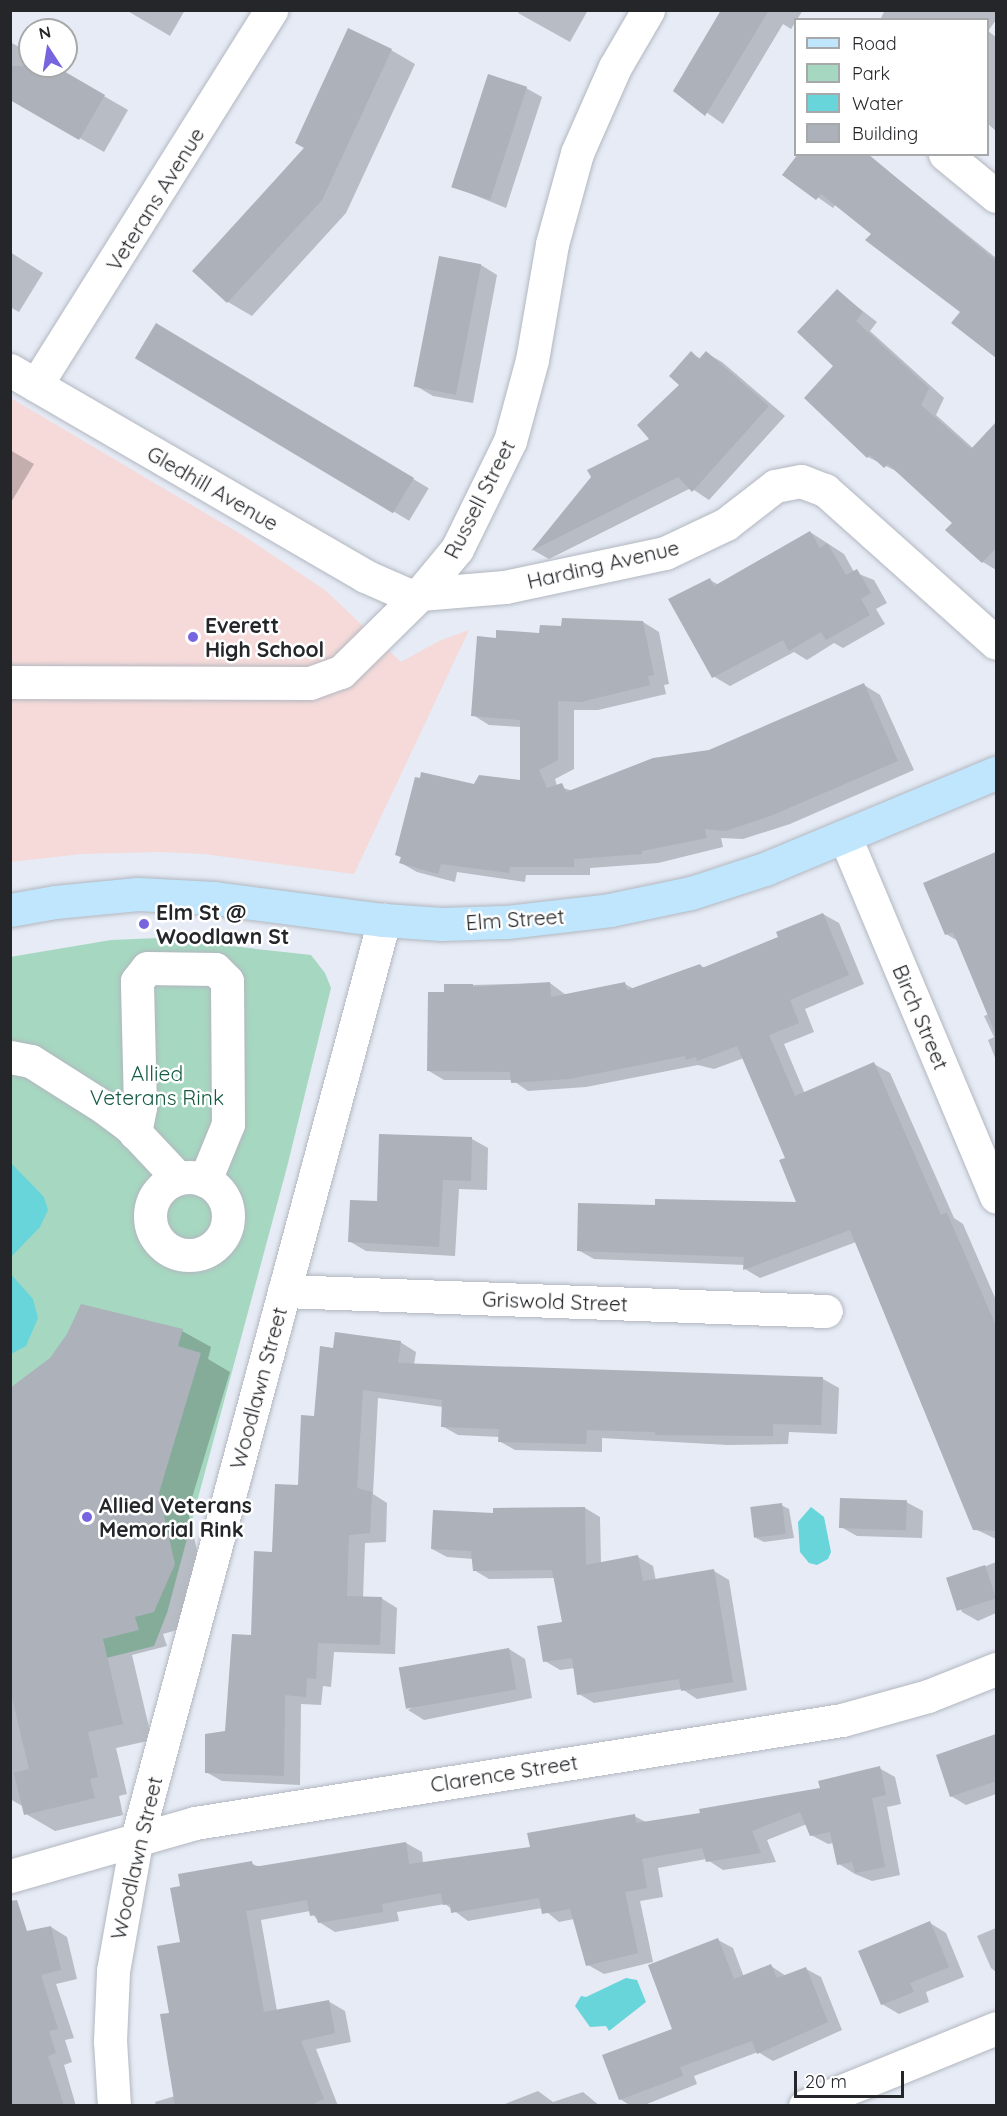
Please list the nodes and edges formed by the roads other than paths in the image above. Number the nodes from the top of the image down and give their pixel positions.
1 (271, 10) edge
2 (648, 10) edge
3 (947, 156) edge
4 (996, 196) edge
5 (23, 378) edge
6 (418, 596) junction
7 (996, 642) edge
8 (10, 682) edge
9 (996, 773) edge
10 (845, 837) junction
11 (10, 910) edge
12 (384, 920) junction
13 (10, 1057) edge
14 (135, 1133) junction
15 (996, 1197) edge
16 (284, 1291) junction
17 (826, 1311) dead end
18 (996, 1669) edge
19 (136, 1842) junction
20 (10, 1876) edge
21 (996, 2028) edge
22 (114, 2106) edge
23 (805, 2106) edge

1 - 5 street, Veterans Avenue
2 - 6 street, Russell Street
3 - 4 street
5 - 6 street, Gledhill Avenue
6 - 7 street, Harding Avenue
6 - 8 street, Russell Street
9 - 10 main road, Elm Street
10 - 12 main road, Elm Street
10 - 15 street, Birch Street
11 - 12 main road, Elm Street
12 - 16 street, Woodlawn Street
13 - 14 street
14 - 14 street
16 - 17 street, Griswold Street
16 - 19 street, Woodlawn Street
18 - 19 street, Clarence Street
19 - 20 street, Clarence Street
19 - 22 street, Woodlawn Street
21 - 23 street

